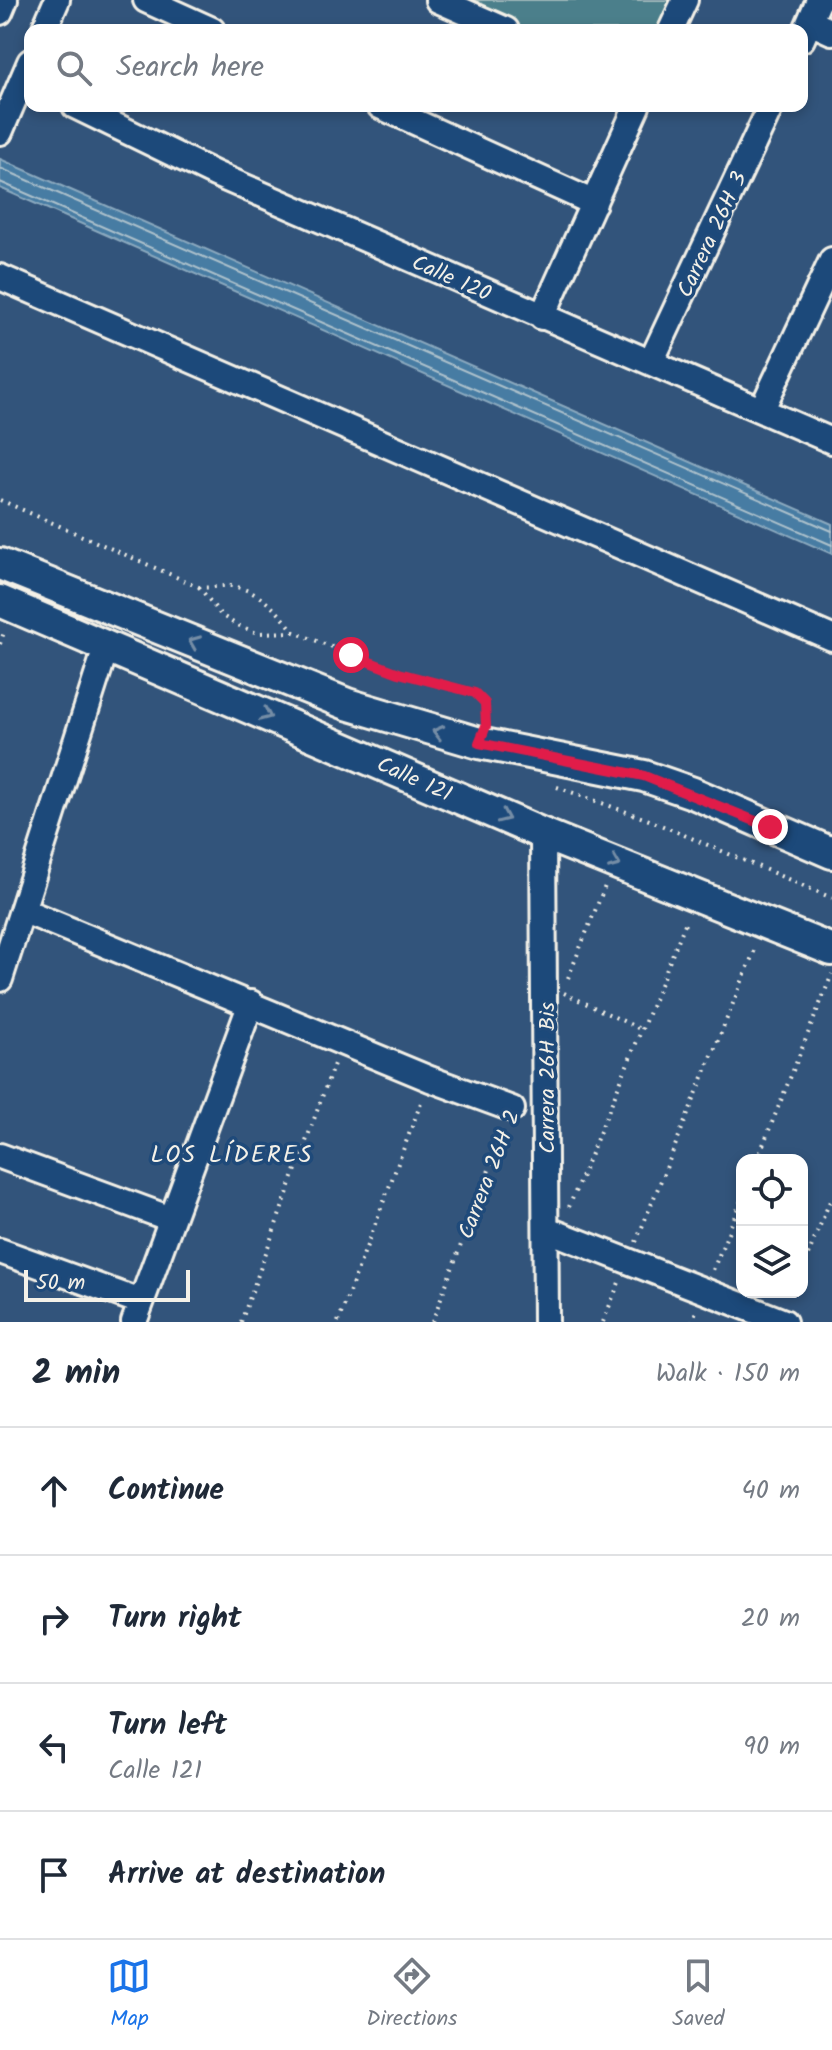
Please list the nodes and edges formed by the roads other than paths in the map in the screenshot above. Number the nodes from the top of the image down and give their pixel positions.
1 (5, 0) edge
2 (57, 0) edge
3 (146, 0) edge
4 (438, 0) edge
5 (685, 0) edge
6 (0, 12) edge
7 (47, 24) edge
8 (199, 24) edge
9 (492, 24) edge
10 (674, 24) edge
11 (20, 75) edge
12 (87, 112) edge
13 (393, 112) edge
14 (634, 112) edge
15 (768, 112) edge
16 (0, 131) edge
17 (594, 203) junction
18 (832, 260) edge
19 (0, 277) edge
20 (542, 317) junction
21 (651, 362) junction
22 (762, 409) junction
23 (832, 441) edge
24 (0, 564) edge
25 (0, 601) edge
26 (832, 638) edge
27 (106, 648) junction
28 (543, 834) junction
29 (832, 853) edge
30 (22, 910) junction
31 (832, 950) edge
32 (0, 979) edge
33 (251, 1003) junction
34 (512, 1109) road end
35 (0, 1156) edge
36 (171, 1219) junction
37 (552, 1232) junction
38 (0, 1251) edge
39 (137, 1312) edge
40 (546, 1322) edge
41 (784, 1322) edge

1 - 6 street
2 - 7 street
3 - 8 street
4 - 9 street
5 - 10 street
11 - 16 street
12 - 20 street, Calle 120
13 - 17 street
14 - 17 street
15 - 21 street, Carrera 26H 3
17 - 20 street
18 - 22 street
19 - 26 street
20 - 21 street, Calle 120
21 - 22 street, Calle 120
22 - 23 street, Calle 120
29 -> 24 main road, Calle 121
25 - 27 main road, Calle 121
27 -> 28 main road, Calle 121
27 - 30 street
28 -> 31 main road, Calle 121
28 - 37 street, Carrera 26H Bis
30 - 32 street
30 - 33 street
33 - 34 street
33 - 36 street
35 - 36 street
36 - 39 street
37 - 40 street, Carrera 26H Bis
37 - 41 street
38 - 39 street

